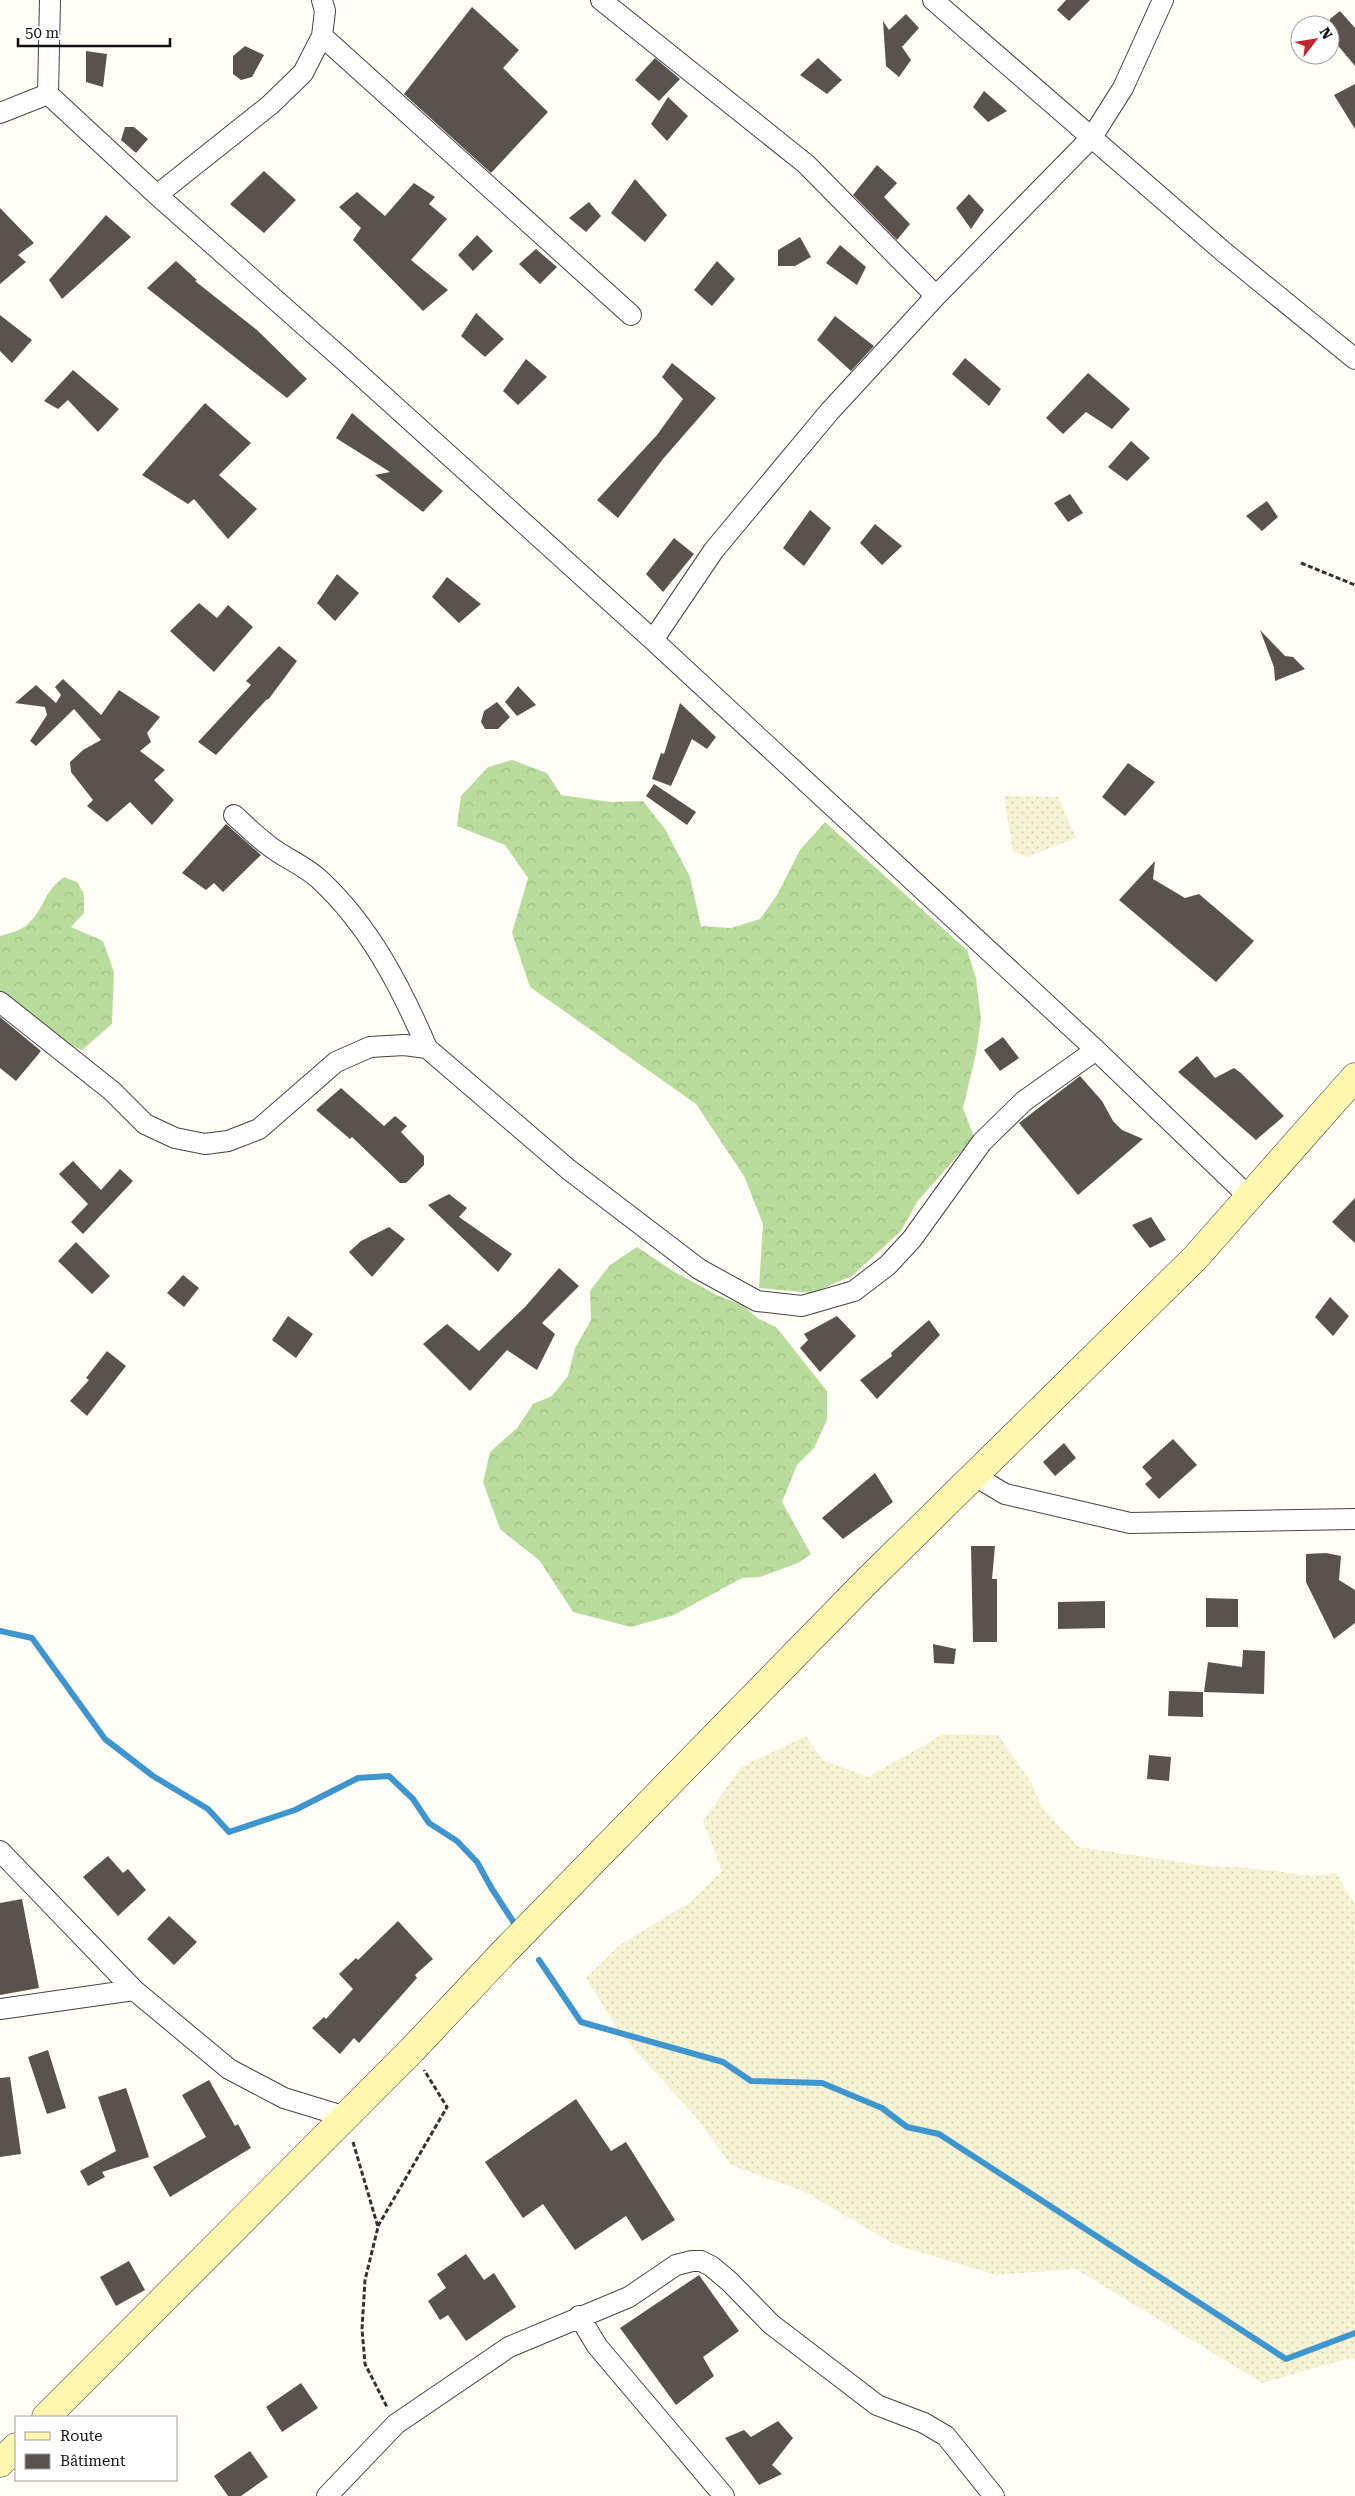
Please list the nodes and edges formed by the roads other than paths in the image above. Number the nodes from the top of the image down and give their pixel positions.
1 (50, 0) edge
2 (322, 0) edge
3 (601, 0) edge
4 (933, 0) edge
5 (1163, 0) edge
6 (322, 36) junction
7 (48, 94) junction
8 (0, 113) edge
9 (1092, 137) junction
10 (157, 195) junction
11 (936, 296) junction
12 (631, 315) dead end
13 (1355, 359) edge
14 (652, 640) junction
15 (234, 814) dead end
16 (0, 1002) edge
17 (427, 1048) junction
18 (1096, 1050) junction
19 (1355, 1078) edge
20 (1248, 1196) junction
21 (973, 1474) junction
22 (1355, 1519) edge
23 (0, 1851) edge
24 (134, 1990) junction
25 (0, 2009) edge
26 (346, 2117) junction
27 (579, 2316) junction
28 (47, 2416) edge
29 (15, 2448) edge
30 (0, 2463) edge
31 (326, 2496) edge
32 (724, 2496) edge
33 (994, 2496) edge

1 - 7 street
2 - 6 street
3 - 11 street
4 - 9 street
5 - 9 street
6 - 10 street
6 - 12 street
7 - 8 street
7 - 10 street
9 - 11 street
9 - 13 street
10 - 14 street
11 - 14 street
14 - 18 street
15 - 17 street
16 - 17 street
17 - 18 street
18 - 20 street
19 - 20 main road
20 - 21 main road
21 - 22 street
21 - 26 main road
23 - 24 street
24 - 25 street
24 - 26 street
26 - 28 main road
27 - 31 street
27 - 32 street
27 - 33 street
29 - 30 main road

